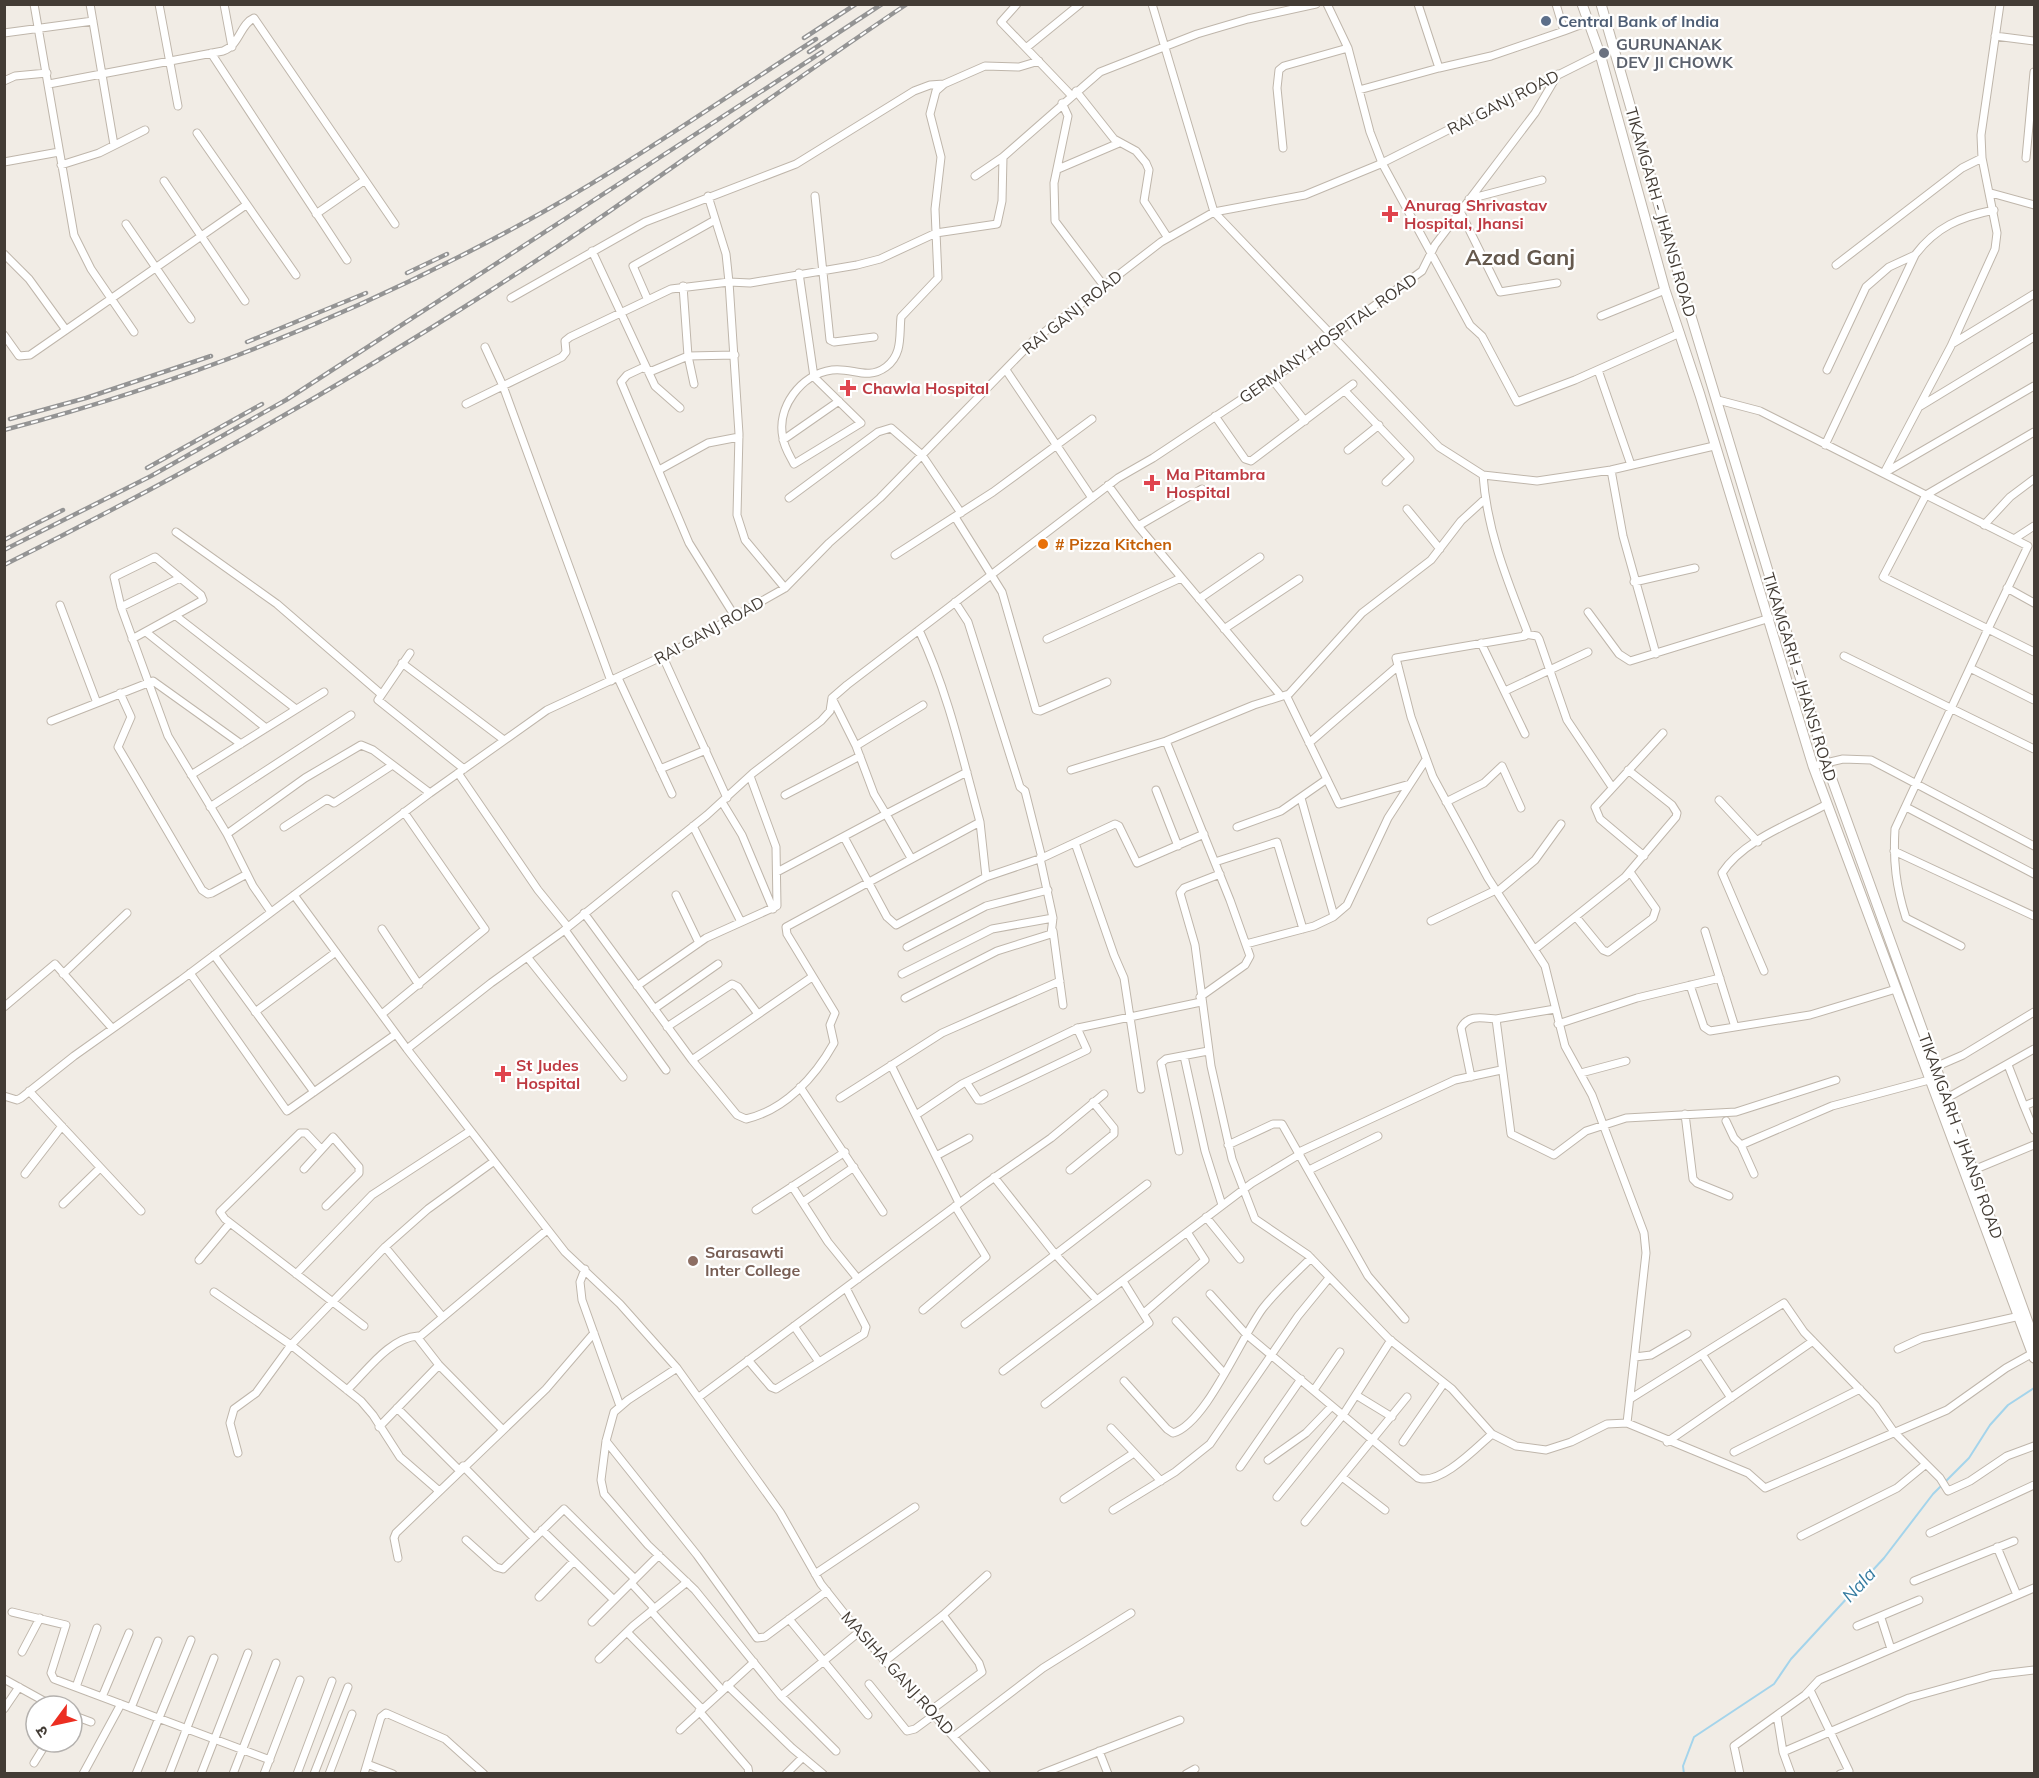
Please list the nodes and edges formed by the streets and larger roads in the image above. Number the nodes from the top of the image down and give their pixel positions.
1 (33, 4) edge
2 (90, 4) edge
3 (224, 4) edge
4 (1017, 4) edge
5 (1080, 4) edge
6 (1152, 4) edge
7 (1316, 4) edge
8 (1327, 4) edge
9 (1418, 4) edge
10 (1556, 4) edge
11 (1582, 4) edge
12 (1601, 4) edge
13 (2000, 4) edge
14 (161, 5) edge
15 (93, 21) junction
16 (1588, 22) junction
17 (37, 30) junction
18 (1564, 31) junction
19 (4, 33) edge
20 (1995, 36) junction
21 (2034, 41) edge
22 (1166, 45) junction
23 (232, 47) junction
24 (1026, 48) junction
25 (1348, 48) junction
26 (212, 53) junction
27 (1599, 54) junction
28 (1040, 61) junction
29 (168, 63) junction
30 (1439, 68) junction
31 (2034, 72) edge
32 (47, 73) junction
33 (1558, 74) junction
34 (101, 75) junction
35 (4, 81) edge
36 (49, 84) junction
37 (944, 84) junction
38 (1359, 90) junction
39 (1073, 93) junction
40 (1062, 104) junction
41 (178, 106) dead end
42 (145, 130) dead end
43 (197, 134) dead end
44 (1119, 143) junction
45 (114, 145) junction
46 (1283, 148) dead end
47 (59, 152) junction
48 (1003, 157) junction
49 (1982, 158) junction
50 (2026, 158) dead end
51 (4, 162) edge
52 (1382, 163) junction
53 (61, 165) junction
54 (1058, 169) junction
55 (975, 176) dead end
56 (364, 180) junction
57 (1542, 180) dead end
58 (164, 181) dead end
59 (1991, 193) junction
60 (708, 196) junction
61 (815, 196) dead end
62 (1469, 199) junction
63 (246, 205) junction
64 (2034, 205) edge
65 (1994, 210) junction
66 (1460, 211) junction
67 (1214, 212) junction
68 (316, 213) junction
69 (715, 220) junction
70 (126, 224) dead end
71 (395, 224) dead end
72 (936, 233) junction
73 (203, 235) junction
74 (1168, 238) junction
75 (592, 251) junction
76 (1431, 252) junction
77 (4, 254) edge
78 (1915, 255) junction
79 (347, 260) dead end
80 (1836, 265) dead end
81 (156, 268) junction
82 (821, 270) junction
83 (799, 273) junction
84 (297, 275) dead end
85 (729, 282) junction
86 (1557, 283) dead end
87 (683, 286) junction
88 (1104, 286) junction
89 (1665, 290) junction
90 (2034, 294) edge
91 (112, 298) junction
92 (511, 298) dead end
93 (647, 298) junction
94 (245, 301) dead end
95 (621, 311) junction
96 (1601, 316) dead end
97 (191, 319) dead end
98 (66, 330) junction
99 (134, 332) dead end
100 (1680, 333) junction
101 (4, 335) edge
102 (874, 337) dead end
103 (1330, 337) junction
104 (2034, 337) edge
105 (1951, 345) junction
106 (485, 348) dead end
107 (735, 355) junction
108 (688, 356) junction
109 (648, 370) junction
110 (1006, 370) junction
111 (1598, 370) junction
112 (1827, 370) dead end
113 (814, 377) junction
114 (1271, 378) junction
115 (694, 384) dead end
116 (1353, 384) dead end
117 (504, 386) junction
118 (2034, 386) edge
119 (1345, 391) junction
120 (1718, 400) junction
121 (838, 401) junction
122 (466, 404) dead end
123 (1919, 407) junction
124 (680, 408) dead end
125 (1215, 416) junction
126 (1092, 418) dead end
127 (1305, 421) junction
128 (1379, 425) junction
129 (2034, 432) edge
130 (739, 437) junction
131 (783, 440) junction
132 (1057, 444) junction
133 (1825, 445) junction
134 (1714, 446) junction
135 (1348, 450) dead end
136 (922, 455) junction
137 (1631, 465) junction
138 (659, 470) junction
139 (1611, 470) junction
140 (1884, 474) junction
141 (1483, 475) junction
142 (2034, 479) edge
143 (1386, 482) dead end
144 (1742, 484) junction
145 (1108, 485) junction
146 (1727, 487) junction
147 (1203, 489) dead end
148 (1926, 495) junction
149 (789, 498) dead end
150 (1092, 498) junction
151 (1485, 499) junction
152 (1407, 509) dead end
153 (958, 515) junction
154 (1984, 525) junction
155 (1138, 526) junction
156 (2034, 526) edge
157 (176, 531) dead end
158 (2014, 539) junction
159 (2031, 548) edge
160 (1440, 549) junction
161 (895, 555) dead end
162 (1260, 557) dead end
163 (1695, 568) dead end
164 (992, 574) junction
165 (180, 578) junction
166 (1181, 578) junction
167 (1299, 579) dead end
168 (1634, 582) junction
169 (785, 588) junction
170 (2007, 588) junction
171 (1199, 599) junction
172 (955, 602) junction
173 (2034, 603) edge
174 (60, 605) dead end
175 (121, 607) junction
176 (1588, 612) dead end
177 (734, 615) junction
178 (176, 616) junction
179 (1770, 618) junction
180 (1224, 629) junction
181 (1988, 629) junction
182 (919, 630) junction
183 (146, 632) junction
184 (1526, 634) junction
185 (132, 639) junction
186 (1047, 639) dead end
187 (1481, 643) junction
188 (1588, 652) dead end
189 (2034, 652) edge
190 (410, 653) dead end
191 (1656, 654) junction
192 (1844, 656) dead end
193 (663, 657) junction
194 (402, 663) junction
195 (1398, 666) junction
196 (1970, 668) junction
197 (1551, 669) junction
198 (615, 680) junction
199 (148, 681) junction
200 (1107, 682) dead end
201 (1505, 691) junction
202 (324, 692) dead end
203 (120, 693) junction
204 (381, 694) junction
205 (1284, 695) junction
206 (832, 698) junction
207 (2034, 700) edge
208 (97, 703) junction
209 (923, 705) dead end
210 (1952, 707) junction
211 (297, 709) junction
212 (351, 715) dead end
213 (51, 722) dead end
214 (266, 728) junction
215 (1663, 733) dead end
216 (1526, 734) dead end
217 (504, 740) junction
218 (1166, 741) junction
219 (1309, 743) junction
220 (241, 744) junction
221 (856, 746) junction
222 (2034, 749) edge
223 (706, 750) junction
224 (860, 756) junction
225 (1425, 761) junction
226 (1826, 763) junction
227 (391, 766) junction
228 (1813, 766) junction
229 (660, 769) junction
230 (1071, 770) dead end
231 (1628, 770) junction
232 (461, 771) junction
233 (967, 772) junction
234 (190, 775) junction
235 (750, 776) junction
236 (1327, 779) junction
237 (1410, 784) junction
238 (1917, 784) junction
239 (1612, 787) junction
240 (1156, 790) dead end
241 (430, 793) junction
242 (672, 794) dead end
243 (785, 795) dead end
244 (1301, 798) junction
245 (724, 800) junction
246 (1719, 800) dead end
247 (1446, 802) junction
248 (1827, 804) junction
249 (210, 807) junction
250 (1906, 807) junction
251 (1521, 808) dead end
252 (404, 812) junction
253 (886, 814) junction
254 (980, 822) junction
255 (1561, 824) dead end
256 (693, 826) junction
257 (284, 827) dead end
258 (1237, 827) dead end
259 (226, 834) junction
260 (1204, 834) junction
261 (844, 837) junction
262 (1758, 842) junction
263 (1075, 843) junction
264 (1178, 846) junction
265 (2034, 846) edge
266 (1894, 850) junction
267 (1644, 856) junction
268 (911, 858) junction
269 (1041, 858) junction
270 (1215, 862) junction
271 (777, 872) junction
272 (1630, 872) junction
273 (247, 874) junction
274 (1220, 874) junction
275 (2034, 874) edge
276 (986, 877) junction
277 (867, 881) junction
278 (1048, 890) junction
279 (1496, 891) junction
280 (294, 894) junction
281 (676, 895) dead end
282 (773, 909) junction
283 (271, 912) junction
284 (127, 913) dead end
285 (584, 914) junction
286 (1334, 916) junction
287 (2034, 916) edge
288 (1576, 917) junction
289 (1053, 918) junction
290 (1431, 921) dead end
291 (741, 922) junction
292 (382, 929) dead end
293 (566, 929) junction
294 (1304, 929) junction
295 (1706, 931) dead end
296 (1053, 932) junction
297 (699, 943) junction
298 (1246, 944) junction
299 (1961, 946) dead end
300 (907, 947) dead end
301 (1535, 949) junction
302 (336, 952) junction
303 (214, 955) junction
304 (528, 958) junction
305 (718, 964) dead end
306 (1764, 970) dead end
307 (190, 973) junction
308 (63, 974) junction
309 (902, 974) dead end
310 (812, 977) junction
311 (1720, 978) junction
312 (1060, 981) junction
313 (419, 985) junction
314 (1690, 985) junction
315 (637, 986) junction
316 (1896, 989) junction
317 (905, 998) dead end
318 (1201, 999) junction
319 (1064, 1005) dead end
320 (4, 1007) edge
321 (654, 1009) junction
322 (1555, 1009) junction
323 (255, 1012) junction
324 (2034, 1012) edge
325 (382, 1014) junction
326 (758, 1014) junction
327 (1131, 1016) junction
328 (1496, 1019) junction
329 (1558, 1024) junction
330 (667, 1027) junction
331 (1735, 1027) junction
332 (112, 1028) junction
333 (1077, 1028) junction
334 (396, 1034) junction
335 (407, 1049) junction
336 (2034, 1049) edge
337 (1208, 1051) junction
338 (1184, 1056) junction
339 (692, 1060) junction
340 (1626, 1061) dead end
341 (891, 1065) junction
342 (2008, 1065) junction
343 (1935, 1067) junction
344 (666, 1070) dead end
345 (1501, 1070) junction
346 (1581, 1073) junction
347 (1927, 1076) junction
348 (623, 1077) dead end
349 (1471, 1077) junction
350 (1836, 1080) dead end
351 (966, 1082) junction
352 (800, 1087) junction
353 (1141, 1089) dead end
354 (29, 1091) junction
355 (314, 1092) junction
356 (1104, 1094) dead end
357 (4, 1096) edge
358 (840, 1098) dead end
359 (1947, 1098) junction
360 (1094, 1102) junction
361 (2034, 1102) edge
362 (2024, 1106) junction
363 (1685, 1114) junction
364 (916, 1115) junction
365 (1726, 1121) dead end
366 (1602, 1125) junction
367 (62, 1126) junction
368 (2034, 1130) edge
369 (470, 1131) junction
370 (1378, 1136) dead end
371 (969, 1138) dead end
372 (1740, 1144) junction
373 (1228, 1145) junction
374 (2034, 1145) edge
375 (321, 1149) junction
376 (1179, 1151) dead end
377 (844, 1152) junction
378 (1299, 1153) junction
379 (936, 1156) junction
380 (493, 1162) junction
381 (854, 1167) junction
382 (100, 1168) junction
383 (304, 1169) dead end
384 (1070, 1170) dead end
385 (1309, 1170) junction
386 (1970, 1171) junction
387 (25, 1174) dead end
388 (1754, 1174) dead end
389 (994, 1177) junction
390 (1147, 1184) dead end
391 (792, 1186) junction
392 (1242, 1191) junction
393 (1729, 1196) dead end
394 (802, 1202) junction
395 (63, 1204) dead end
396 (957, 1205) junction
397 (1222, 1205) junction
398 (326, 1206) dead end
399 (756, 1210) dead end
400 (141, 1211) dead end
401 (883, 1212) dead end
402 (1206, 1217) junction
403 (230, 1223) junction
404 (547, 1230) junction
405 (1187, 1232) junction
406 (385, 1247) junction
407 (1055, 1254) junction
408 (1311, 1258) junction
409 (1240, 1259) dead end
410 (199, 1260) dead end
411 (585, 1269) junction
412 (296, 1274) junction
413 (1329, 1278) junction
414 (858, 1279) junction
415 (1122, 1281) junction
416 (846, 1288) junction
417 (214, 1292) dead end
418 (1210, 1294) dead end
419 (1097, 1300) junction
420 (332, 1302) junction
421 (923, 1310) dead end
422 (1144, 1312) junction
423 (442, 1316) junction
424 (2020, 1316) junction
425 (1405, 1319) dead end
426 (1176, 1321) dead end
427 (965, 1324) dead end
428 (364, 1326) dead end
429 (794, 1326) junction
430 (594, 1333) junction
431 (1246, 1334) junction
432 (1687, 1334) dead end
433 (418, 1336) junction
434 (2034, 1339) edge
435 (1391, 1340) junction
436 (1813, 1341) junction
437 (291, 1345) junction
438 (1898, 1349) dead end
439 (1340, 1352) dead end
440 (1272, 1354) junction
441 (1702, 1354) junction
442 (2034, 1356) edge
443 (1635, 1357) junction
444 (748, 1360) junction
445 (819, 1362) junction
446 (439, 1365) junction
447 (677, 1368) junction
448 (1003, 1371) dead end
449 (1223, 1372) junction
450 (1301, 1379) junction
451 (1124, 1381) dead end
452 (1444, 1383) junction
453 (1860, 1389) junction
454 (348, 1390) junction
455 (1314, 1390) junction
456 (1356, 1395) junction
457 (699, 1397) junction
458 (1407, 1398) dead end
459 (1731, 1398) junction
460 (1630, 1399) junction
461 (1045, 1404) dead end
462 (620, 1406) junction
463 (1332, 1406) junction
464 (398, 1408) junction
465 (1343, 1415) junction
466 (1392, 1417) junction
467 (1627, 1423) junction
468 (379, 1427) junction
469 (1111, 1428) dead end
470 (502, 1429) junction
471 (1894, 1432) junction
472 (1492, 1434) junction
473 (1374, 1440) junction
474 (606, 1441) junction
475 (1403, 1442) dead end
476 (1667, 1442) junction
477 (2034, 1446) edge
478 (1734, 1452) dead end
479 (238, 1453) dead end
480 (1134, 1453) junction
481 (1268, 1460) dead end
482 (1926, 1464) junction
483 (1240, 1467) dead end
484 (461, 1468) junction
485 (1342, 1477) junction
486 (1161, 1481) junction
487 (2034, 1485) edge
488 (438, 1491) junction
489 (1277, 1497) dead end
490 (1064, 1498) dead end
491 (915, 1507) dead end
492 (1113, 1510) dead end
493 (1385, 1510) dead end
494 (1305, 1522) dead end
495 (542, 1530) junction
496 (1930, 1533) dead end
497 (1801, 1536) dead end
498 (534, 1538) junction
499 (466, 1540) dead end
500 (2014, 1540) dead end
501 (1997, 1547) junction
502 (659, 1555) junction
503 (398, 1558) dead end
504 (574, 1561) junction
505 (815, 1574) junction
506 (987, 1575) dead end
507 (633, 1581) junction
508 (1914, 1581) dead end
509 (687, 1582) junction
510 (2034, 1588) edge
511 (827, 1591) junction
512 (2017, 1595) junction
513 (539, 1597) dead end
514 (614, 1600) junction
515 (1919, 1600) dead end
516 (652, 1609) junction
517 (12, 1612) dead end
518 (1131, 1613) dead end
519 (943, 1615) junction
520 (40, 1618) junction
521 (1881, 1618) junction
522 (789, 1619) junction
523 (592, 1622) dead end
524 (1857, 1626) dead end
525 (97, 1628) dead end
526 (627, 1632) junction
527 (859, 1632) junction
528 (129, 1633) dead end
529 (191, 1640) dead end
530 (158, 1641) dead end
531 (1892, 1649) junction
532 (22, 1652) dead end
533 (248, 1653) dead end
534 (214, 1658) dead end
535 (599, 1659) dead end
536 (824, 1661) junction
537 (754, 1662) junction
538 (884, 1662) junction
539 (276, 1663) dead end
540 (2034, 1670) edge
541 (7, 1680) edge
542 (300, 1680) dead end
543 (332, 1681) dead end
544 (868, 1684) dead end
545 (19, 1687) junction
546 (76, 1687) junction
547 (348, 1687) dead end
548 (724, 1688) junction
549 (4, 1689) edge
550 (1810, 1690) junction
551 (32, 1694) edge
552 (781, 1696) junction
553 (102, 1697) junction
554 (121, 1704) junction
555 (131, 1708) junction
556 (4, 1709) edge
557 (700, 1710) junction
558 (932, 1713) junction
559 (352, 1714) dead end
560 (868, 1715) dead end
561 (1777, 1715) junction
562 (84, 1719) edge
563 (159, 1720) junction
564 (1180, 1720) dead end
565 (91, 1722) dead end
566 (186, 1730) junction
567 (680, 1730) dead end
568 (1830, 1732) junction
569 (954, 1736) junction
570 (214, 1740) junction
571 (242, 1749) junction
572 (836, 1751) dead end
573 (1099, 1751) junction
574 (1783, 1752) junction
575 (40, 1754) edge
576 (803, 1757) junction
577 (270, 1760) junction
578 (34, 1763) dead end
579 (367, 1764) junction
580 (1195, 1770) dead end
581 (83, 1773) edge
582 (136, 1773) edge
583 (169, 1773) edge
584 (201, 1773) edge
585 (233, 1773) edge
586 (264, 1773) edge
587 (297, 1773) edge
588 (314, 1773) edge
589 (329, 1773) edge
590 (364, 1773) edge
591 (393, 1773) edge
592 (484, 1773) edge
593 (749, 1773) edge
594 (786, 1773) edge
595 (824, 1773) edge
596 (987, 1773) edge
597 (1041, 1773) edge
598 (1108, 1773) edge
599 (1186, 1773) edge
600 (1740, 1773) edge
601 (1791, 1773) edge
602 (1840, 1773) edge

1 - 17 street
2 - 15 street
3 - 23 street
4 - 24 street
5 - 24 street
6 - 22 street
7 - 22 street
8 - 25 street
9 - 30 street
10 - 18 street
11 - 16 street
12 - 120 street, TIKAMGARH - JHANSI ROAD
13 - 20 street
14 - 29 street
15 - 17 street
15 - 34 street
16 - 18 street
16 - 27 street
17 - 19 street
17 - 32 street
18 - 30 street
20 - 21 street
20 - 49 street
22 - 39 street
22 - 67 street
23 - 26 street
23 - 56 street
24 - 28 street
25 - 38 street
25 - 46 street
26 - 29 street
26 - 68 street
27 - 33 street, RAI GANJ ROAD
27 - 89 street
28 - 37 street
28 - 39 street
29 - 34 street
29 - 41 street
30 - 38 street
31 - 50 street
32 - 35 street
32 - 36 street
33 - 52 street, RAI GANJ ROAD
33 - 62 street, GERMANY HOSPITAL ROAD
34 - 36 street
34 - 45 street
36 - 47 street
37 - 60 street
37 - 72 street
38 - 52 street
39 - 40 street
39 - 44 street
40 - 48 street
40 - 54 street
42 - 45 street
43 - 63 street
44 - 54 street
44 - 74 street
45 - 53 street
47 - 51 street
47 - 53 street
48 - 55 street
48 - 72 street
49 - 59 street
49 - 80 street
52 - 67 street, RAI GANJ ROAD
52 - 76 street
53 - 91 street
54 - 88 street
56 - 68 street
56 - 71 street
57 - 62 street
58 - 73 street
59 - 64 street
59 - 65 street
60 - 69 street
60 - 75 street
61 - 82 street
62 - 66 street, GERMANY HOSPITAL ROAD
63 - 73 street
63 - 84 street
65 - 78 street
65 - 105 street
66 - 76 street, GERMANY HOSPITAL ROAD
66 - 86 street
67 - 74 street, RAI GANJ ROAD
67 - 103 street
68 - 79 street
69 - 85 street
69 - 93 street
70 - 81 street
72 - 82 street
72 - 113 street
73 - 81 street
73 - 94 street
74 - 88 street, RAI GANJ ROAD
75 - 92 street
75 - 95 street
76 - 103 street, GERMANY HOSPITAL ROAD
76 - 111 street
77 - 98 street
78 - 112 street
78 - 133 street
81 - 91 street
81 - 97 street
82 - 83 street
82 - 102 street
83 - 85 street
83 - 113 street
85 - 87 street
85 - 107 street
87 - 93 street
87 - 108 street
88 - 110 street, RAI GANJ ROAD
89 - 96 street
89 - 100 street
90 - 105 street
91 - 98 street
91 - 99 street
93 - 95 street
95 - 109 street
95 - 117 street
98 - 101 street
100 - 111 street
100 - 134 street
103 - 114 street, GERMANY HOSPITAL ROAD
103 - 141 street
104 - 123 street
105 - 123 street
106 - 117 street
107 - 108 street
107 - 130 street
108 - 109 street
108 - 115 street
109 - 124 street
109 - 138 street
110 - 132 street
110 - 136 street, RAI GANJ ROAD
111 - 137 street
113 - 121 street
113 - 131 street
114 - 125 street, GERMANY HOSPITAL ROAD
114 - 127 street
116 - 119 street
117 - 122 street
117 - 198 street
118 - 140 street
119 - 127 street
119 - 128 street
120 - 133 street
120 - 144 street, TIKAMGARH - JHANSI ROAD
121 - 131 street
121 - 131 street
123 - 140 street
125 - 127 street
125 - 145 street, GERMANY HOSPITAL ROAD
126 - 132 street
128 - 135 street
128 - 143 street
129 - 148 street
130 - 138 street
130 - 169 street
132 - 150 street
132 - 153 street
133 - 140 street
134 - 137 street
134 - 146 street
136 - 149 street
136 - 153 street
136 - 169 street, RAI GANJ ROAD
137 - 139 street
138 - 177 street
139 - 141 street
139 - 168 street
140 - 148 street
141 - 151 street
142 - 154 street
144 - 146 street
144 - 226 street, TIKAMGARH - JHANSI ROAD
145 - 150 street, GERMANY HOSPITAL ROAD
145 - 155 street
146 - 179 street
147 - 155 street
148 - 154 street
148 - 181 street
150 - 164 street, GERMANY HOSPITAL ROAD
151 - 160 street
151 - 184 street
152 - 160 street
153 - 161 street
153 - 164 street
154 - 158 street
155 - 166 street
156 - 158 street
157 - 204 street
158 - 159 street
159 - 170 street
160 - 205 street
162 - 171 street
163 - 168 street
164 - 172 street, GERMANY HOSPITAL ROAD
164 - 200 street
165 - 175 street
165 - 175 street
165 - 178 street
166 - 171 street
166 - 186 street
167 - 180 street
168 - 191 street
169 - 177 street, RAI GANJ ROAD
170 - 173 street
170 - 181 street
171 - 180 street
172 - 182 street, GERMANY HOSPITAL ROAD
172 - 269 street
174 - 208 street
175 - 185 street
176 - 191 street
177 - 193 street, RAI GANJ ROAD
178 - 183 street
178 - 211 street
179 - 191 street
179 - 228 street
180 - 205 street
181 - 189 street
181 - 196 street
182 - 206 street, GERMANY HOSPITAL ROAD
182 - 233 street
183 - 185 street
183 - 214 street
184 - 187 street
184 - 197 street
185 - 199 street
187 - 195 street
187 - 201 street
188 - 197 street
190 - 194 street
192 - 210 street
193 - 198 street, RAI GANJ ROAD
193 - 223 street
194 - 204 street
194 - 217 street
195 - 219 street
195 - 225 street
196 - 207 street
196 - 210 street
197 - 201 street
197 - 239 street
198 - 217 street, RAI GANJ ROAD
198 - 229 street
199 - 203 street
199 - 220 street
199 - 234 street
201 - 216 street
202 - 211 street
203 - 208 street
203 - 273 street
204 - 232 street
205 - 218 street
205 - 219 street
206 - 221 street
206 - 235 street
208 - 213 street
209 - 221 street
210 - 222 street
210 - 238 street
211 - 214 street
212 - 249 street
214 - 220 street
215 - 231 street
217 - 232 street, RAI GANJ ROAD
218 - 230 street
218 - 260 street
219 - 236 street
220 - 234 street
221 - 224 street
223 - 229 street
223 - 245 street
224 - 243 street
224 - 253 street
225 - 237 street
225 - 247 street
226 - 228 street
226 - 238 street
226 - 343 street, TIKAMGARH - JHANSI ROAD
227 - 241 street
227 - 257 street
227 - 259 street
228 - 248 street
229 - 242 street
231 - 239 street
231 - 267 street
232 - 241 street, RAI GANJ ROAD
232 - 293 street
233 - 253 street
233 - 254 street
234 - 249 street
235 - 245 street
235 - 271 street
236 - 237 street
236 - 244 street
237 - 286 street
238 - 250 street
238 - 265 street
239 - 267 street
240 - 264 street
241 - 252 street, RAI GANJ ROAD
244 - 258 street
244 - 286 street
245 - 256 street
245 - 282 street
246 - 262 street
247 - 251 street
247 - 279 street
248 - 262 street
248 - 316 street
249 - 259 street
250 - 266 street
250 - 275 street
252 - 280 street, RAI GANJ ROAD
252 - 313 street
253 - 261 street
253 - 268 street
254 - 268 street
254 - 276 street
255 - 279 street
256 - 285 street
256 - 291 street
259 - 273 street
260 - 264 street
260 - 270 street
261 - 271 street
261 - 277 street
262 - 306 street
263 - 264 street
263 - 269 street
263 - 327 street
266 - 287 street
266 - 299 street
267 - 272 street
268 - 277 street
269 - 276 street
269 - 278 street
270 - 274 street
270 - 294 street
271 - 282 street
272 - 288 street
272 - 288 street
273 - 283 street
274 - 298 street
274 - 318 street
276 - 277 street
277 - 310 street
278 - 289 street
278 - 300 street
279 - 290 street
279 - 301 street
280 - 283 street, RAI GANJ ROAD
280 - 302 street, MASIHA GANJ ROAD
281 - 297 street
282 - 291 street
283 - 303 street, RAI GANJ ROAD
284 - 308 street
285 - 293 street
285 - 315 street
286 - 294 street
288 - 301 street
289 - 296 street
289 - 309 street
291 - 297 street
292 - 313 street
293 - 304 street
293 - 344 street
294 - 298 street
295 - 311 street
296 - 312 street
296 - 317 street
297 - 315 street
298 - 318 street
301 - 322 street
302 - 323 street
302 - 325 street, MASIHA GANJ ROAD
303 - 307 street, RAI GANJ ROAD
303 - 323 street
304 - 335 street
304 - 348 street
305 - 321 street
307 - 332 street, RAI GANJ ROAD
307 - 355 street
308 - 320 street
308 - 332 street
310 - 326 street
310 - 352 street
311 - 314 street
311 - 331 street
312 - 319 street
312 - 341 street
313 - 325 street
314 - 329 street
314 - 331 street
315 - 321 street
316 - 331 street
316 - 347 street
318 - 327 street
318 - 337 street
321 - 330 street
322 - 328 street
322 - 329 street
323 - 355 street
324 - 343 street
325 - 334 street, MASIHA GANJ ROAD
326 - 330 street
326 - 339 street
327 - 333 street
327 - 353 street
328 - 345 street
328 - 349 street
329 - 346 street
330 - 339 street
332 - 354 street, RAI GANJ ROAD
333 - 351 street
333 - 351 street
334 - 335 street, MASIHA GANJ ROAD
334 - 355 street
335 - 369 street, MASIHA GANJ ROAD
336 - 342 street
337 - 338 street
337 - 373 street
338 - 376 street
338 - 397 street
339 - 352 street
340 - 346 street
341 - 358 street
341 - 364 street
342 - 359 street
342 - 362 street
343 - 347 street
343 - 359 street, TIKAMGARH - JHANSI ROAD
345 - 349 street
345 - 366 street
346 - 366 street
347 - 372 street
347 - 386 street
349 - 378 street
350 - 363 street
351 - 364 street
352 - 377 street
354 - 357 street
354 - 367 street
356 - 360 street
359 - 386 street, TIKAMGARH - JHANSI ROAD
360 - 384 street
360 - 389 street
361 - 362 street
362 - 368 street
363 - 366 street
363 - 393 street
364 - 379 street
365 - 372 street
366 - 443 street
367 - 382 street
367 - 387 street
369 - 380 street, MASIHA GANJ ROAD
369 - 412 street
370 - 385 street
371 - 379 street
372 - 388 street
373 - 378 street
373 - 392 street
374 - 386 street
375 - 383 street
375 - 398 street
375 - 403 street
377 - 381 street
377 - 391 street
378 - 385 street
378 - 392 street
379 - 396 street
380 - 404 street, MASIHA GANJ ROAD
380 - 406 street
381 - 394 street
381 - 401 street
382 - 395 street
382 - 400 street
385 - 425 street
386 - 424 street
386 - 434 street, TIKAMGARH - JHANSI ROAD
389 - 396 street
389 - 407 street
390 - 407 street
391 - 394 street
391 - 399 street
392 - 397 street
392 - 408 street
394 - 414 street
396 - 414 street
396 - 421 street
397 - 402 street
402 - 405 street
402 - 409 street
403 - 410 street
403 - 412 street
404 - 411 street, MASIHA GANJ ROAD
404 - 423 street
405 - 415 street
405 - 422 street
406 - 420 street
406 - 423 street
407 - 419 street
407 - 427 street
408 - 413 street
408 - 431 street
411 - 430 street
411 - 447 street, MASIHA GANJ ROAD
412 - 420 street
413 - 435 street
413 - 440 street
414 - 416 street
415 - 419 street
415 - 422 street
416 - 429 street
416 - 445 street
417 - 437 street
418 - 431 street
419 - 448 street
420 - 428 street
420 - 437 street
422 - 461 street
423 - 433 street
424 - 438 street
424 - 442 street
426 - 449 street
429 - 444 street
429 - 445 street
430 - 462 street
430 - 470 street
431 - 440 street
431 - 449 street
432 - 443 street
433 - 446 street
433 - 454 street
435 - 452 street
435 - 456 street
436 - 441 street
436 - 453 street
436 - 459 street
437 - 454 street
437 - 479 street
439 - 455 street
440 - 450 street
440 - 486 street
441 - 459 street
441 - 460 street
442 - 471 street
443 - 460 street
444 - 445 street
444 - 457 street
446 - 464 street
446 - 470 street
447 - 457 street, MASIHA GANJ ROAD
447 - 462 street
449 - 451 street
450 - 455 street
450 - 483 street
452 - 472 street
452 - 475 street
453 - 471 street
453 - 478 street
454 - 468 street
455 - 463 street
456 - 465 street
456 - 466 street
457 - 505 street, MASIHA GANJ ROAD
458 - 466 street
459 - 476 street
460 - 467 street
462 - 474 street
463 - 465 street
463 - 481 street
464 - 468 street
464 - 484 street
465 - 473 street
465 - 489 street
466 - 473 street
467 - 472 street
467 - 476 street
468 - 488 street
469 - 480 street
470 - 484 street
471 - 476 street
471 - 482 street
472 - 473 street
473 - 485 street
474 - 502 street
474 - 522 street
477 - 482 street
480 - 486 street
480 - 490 street
482 - 497 street
484 - 488 street
484 - 498 street
485 - 493 street
485 - 494 street
486 - 492 street
487 - 496 street
488 - 503 street
491 - 505 street
495 - 498 street
495 - 504 street
495 - 507 street
498 - 499 street
500 - 501 street
501 - 508 street
501 - 512 street
502 - 507 street
502 - 509 street
504 - 513 street
504 - 514 street
505 - 511 street, MASIHA GANJ ROAD
506 - 519 street
507 - 514 street
507 - 516 street
509 - 516 street
509 - 537 street
510 - 512 street
511 - 522 street
511 - 527 street, MASIHA GANJ ROAD
512 - 531 street
514 - 523 street
515 - 521 street
516 - 526 street
516 - 548 street
517 - 520 street
518 - 569 street
519 - 538 street
519 - 558 street
520 - 532 street
520 - 546 street
521 - 524 street
521 - 531 street
522 - 536 street
525 - 546 street
526 - 535 street
526 - 557 street
527 - 536 street
527 - 538 street, MASIHA GANJ ROAD
528 - 553 street
529 - 563 street
530 - 555 street
531 - 550 street
533 - 570 street
534 - 566 street
536 - 552 street
536 - 560 street
537 - 548 street
537 - 552 street
538 - 558 street, MASIHA GANJ ROAD
539 - 571 street
540 - 568 street
541 - 545 street
541 - 549 street
542 - 577 street
543 - 587 street
544 - 558 street
545 - 551 street
545 - 556 street
546 - 553 street
547 - 588 street
548 - 557 street
548 - 576 street
550 - 561 street
550 - 568 street
552 - 572 street
553 - 554 street
554 - 555 street
554 - 581 street
555 - 563 street
557 - 567 street
557 - 593 street
558 - 569 street, MASIHA GANJ ROAD
559 - 589 street
561 - 574 street
561 - 600 street
562 - 565 street
563 - 566 street
563 - 582 street
564 - 573 street
566 - 570 street
566 - 583 street
568 - 574 street
568 - 602 street
569 - 596 street, MASIHA GANJ ROAD
570 - 571 street
570 - 584 street
571 - 577 street
571 - 585 street
573 - 597 street
573 - 598 street
574 - 601 street
575 - 578 street
576 - 594 street
576 - 595 street
577 - 586 street
579 - 590 street
579 - 591 street
579 - 592 street
580 - 599 street

